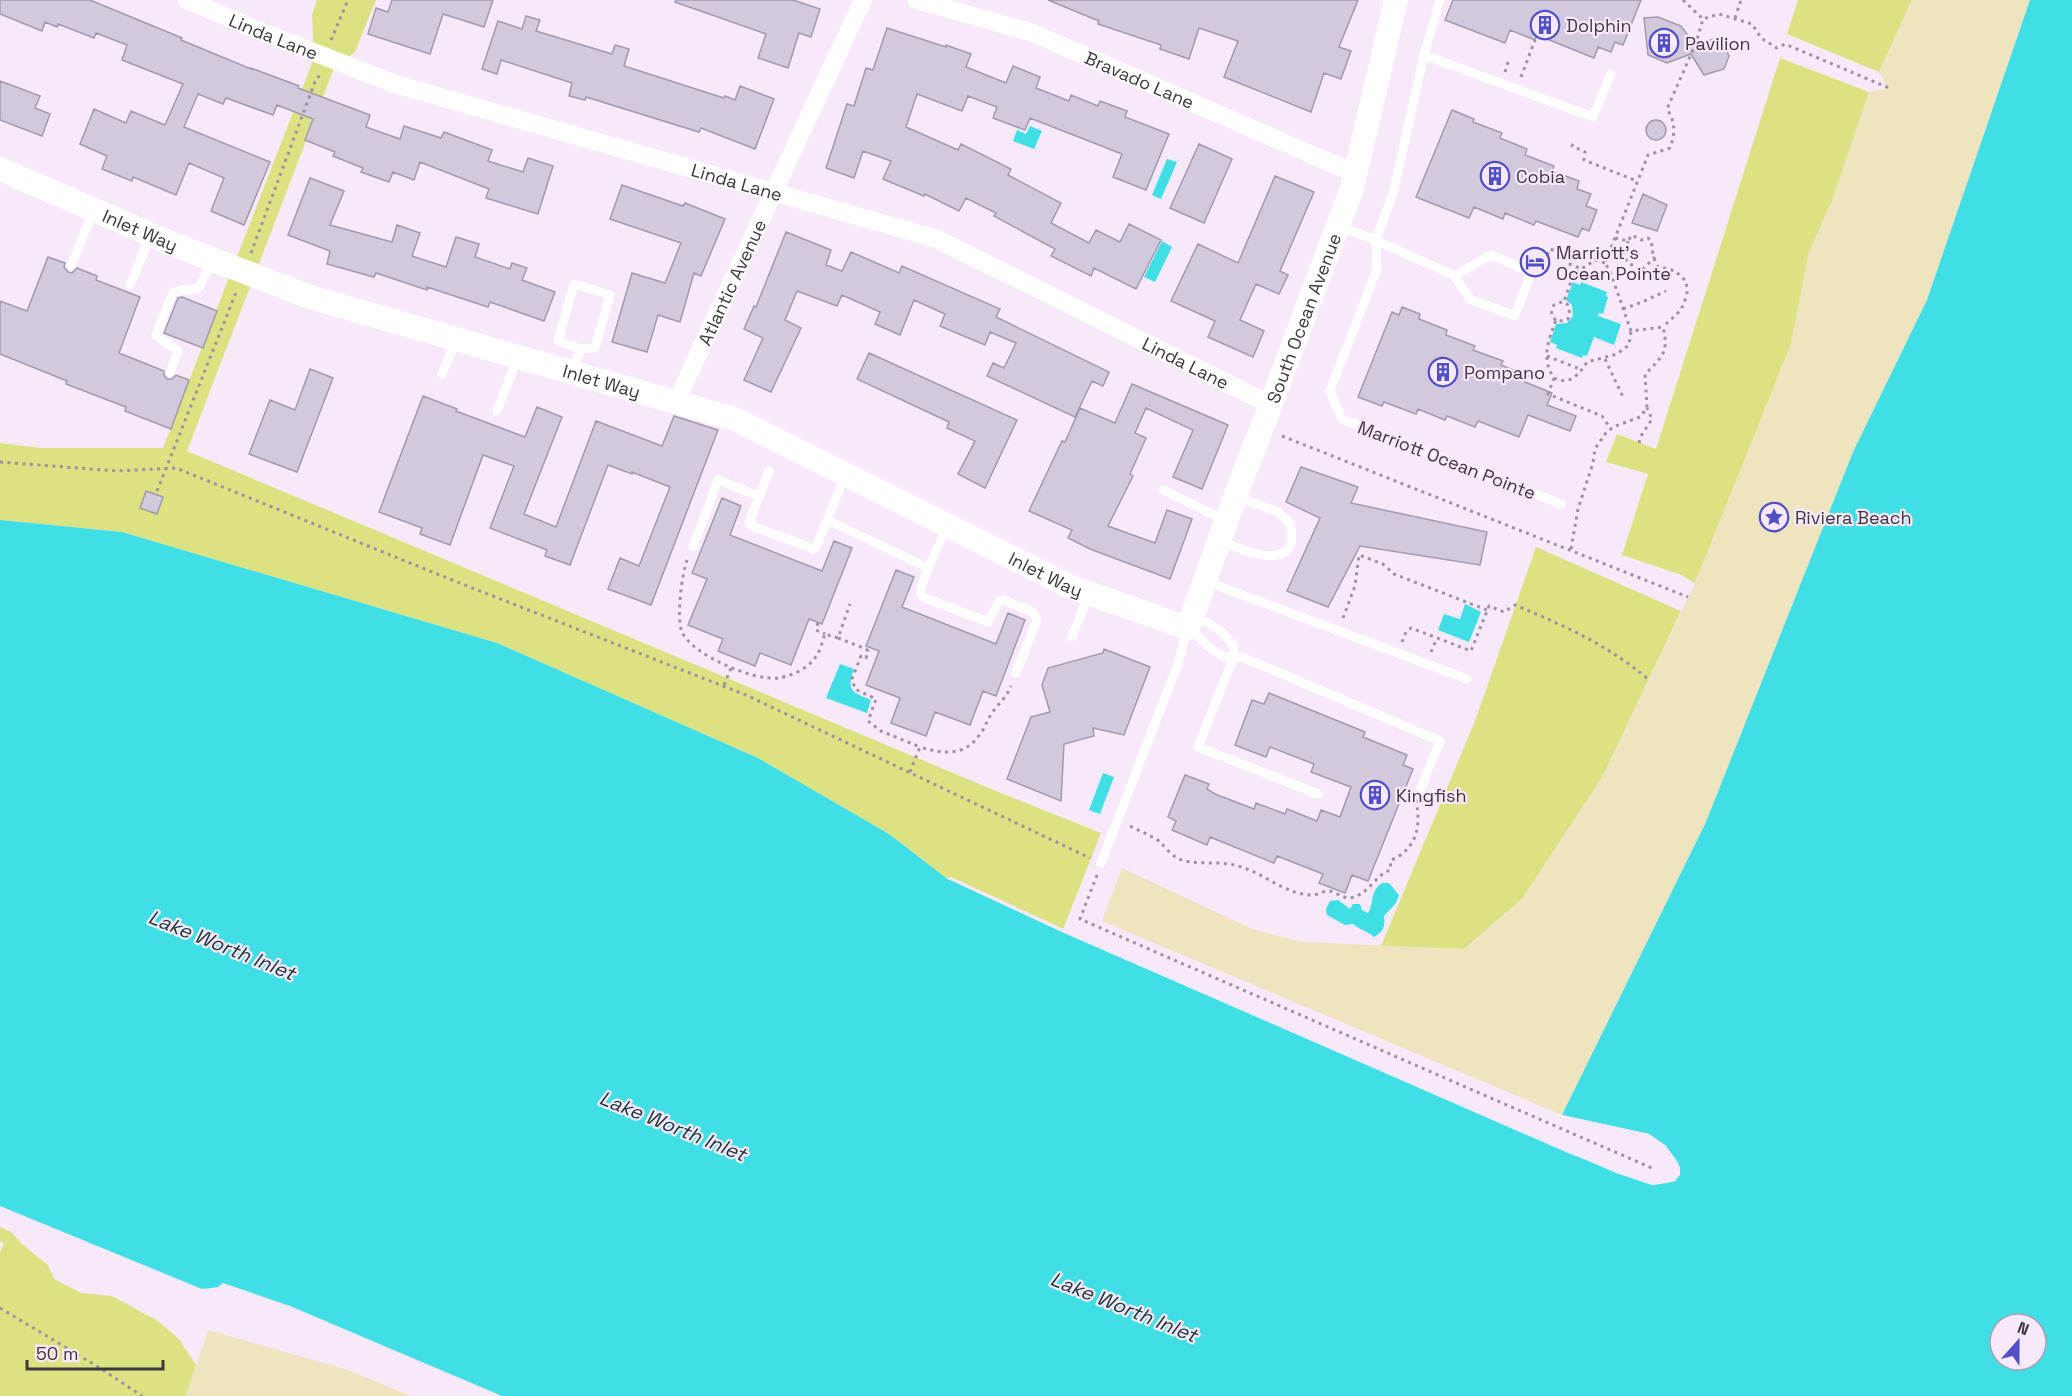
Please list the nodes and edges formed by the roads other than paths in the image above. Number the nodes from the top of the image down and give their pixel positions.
1 (187, 0) edge
2 (863, 0) edge
3 (917, 0) edge
4 (1396, 0) edge
5 (1440, 0) edge
6 (1424, 55) junction
7 (1611, 74) dead end
8 (0, 169) edge
9 (1356, 174) junction
10 (774, 192) junction
11 (94, 210) junction
12 (1338, 226) junction
13 (151, 234) junction
14 (1377, 240) junction
15 (212, 259) junction
16 (71, 266) dead end
17 (1455, 276) junction
18 (130, 285) dead end
19 (457, 339) junction
20 (581, 350) junction
21 (518, 357) junction
22 (572, 372) junction
23 (170, 373) dead end
24 (442, 374) dead end
25 (676, 402) junction
26 (1271, 405) junction
27 (496, 411) dead end
28 (769, 471) dead end
29 (846, 474) junction
30 (1163, 490) dead end
31 (759, 496) junction
32 (1235, 496) junction
33 (1561, 504) dead end
34 (827, 520) junction
35 (948, 525) junction
36 (1223, 531) junction
37 (693, 547) road end
38 (928, 568) junction
39 (1205, 581) junction
40 (1089, 593) junction
41 (1188, 627) junction
42 (1072, 637) dead end
43 (1233, 659) junction
44 (1016, 673) road end
45 (1467, 679) dead end
46 (1421, 788) road end
47 (1318, 794) dead end
48 (1101, 863) road end

1 - 10 street, Linda Lane
2 - 10 street, Atlantic Avenue
3 - 9 street, Bravado Lane
4 - 9 street, South Ocean Avenue
5 - 6 lane, Marriott Ocean Pointe
6 - 7 lane
6 - 14 lane, Marriott Ocean Pointe
8 - 11 street, Inlet Way
9 - 12 street, South Ocean Avenue
10 - 25 street, Atlantic Avenue
10 - 26 street, Linda Lane
11 - 13 street, Inlet Way
11 - 16 lane
12 - 14 lane
12 - 26 street, South Ocean Avenue
13 - 15 street, Inlet Way
13 - 18 lane
14 - 17 lane
14 - 33 lane, Marriott Ocean Pointe
15 - 19 street, Inlet Way
15 - 23 lane
17 - 17 lane
19 - 21 street, Inlet Way
19 - 24 lane
20 - 20 lane
20 - 22 lane
21 - 22 street, Inlet Way
21 - 27 lane
22 - 25 street, Inlet Way
25 - 29 street, Inlet Way
26 - 32 street, South Ocean Avenue
28 - 31 lane
29 - 34 lane
29 - 35 street, Inlet Way
30 - 36 lane
31 - 34 lane
31 - 37 lane
32 - 36 street, South Ocean Avenue
32 - 36 lane
34 - 38 lane
35 - 38 lane
35 - 40 street, Inlet Way
36 - 39 street, South Ocean Avenue
38 - 44 lane
39 - 41 street, South Ocean Avenue
39 - 45 lane
40 - 41 street, Inlet Way
40 - 42 lane
41 - 43 lane
41 - 43 lane
41 - 48 lane
43 - 46 lane
43 - 47 lane

